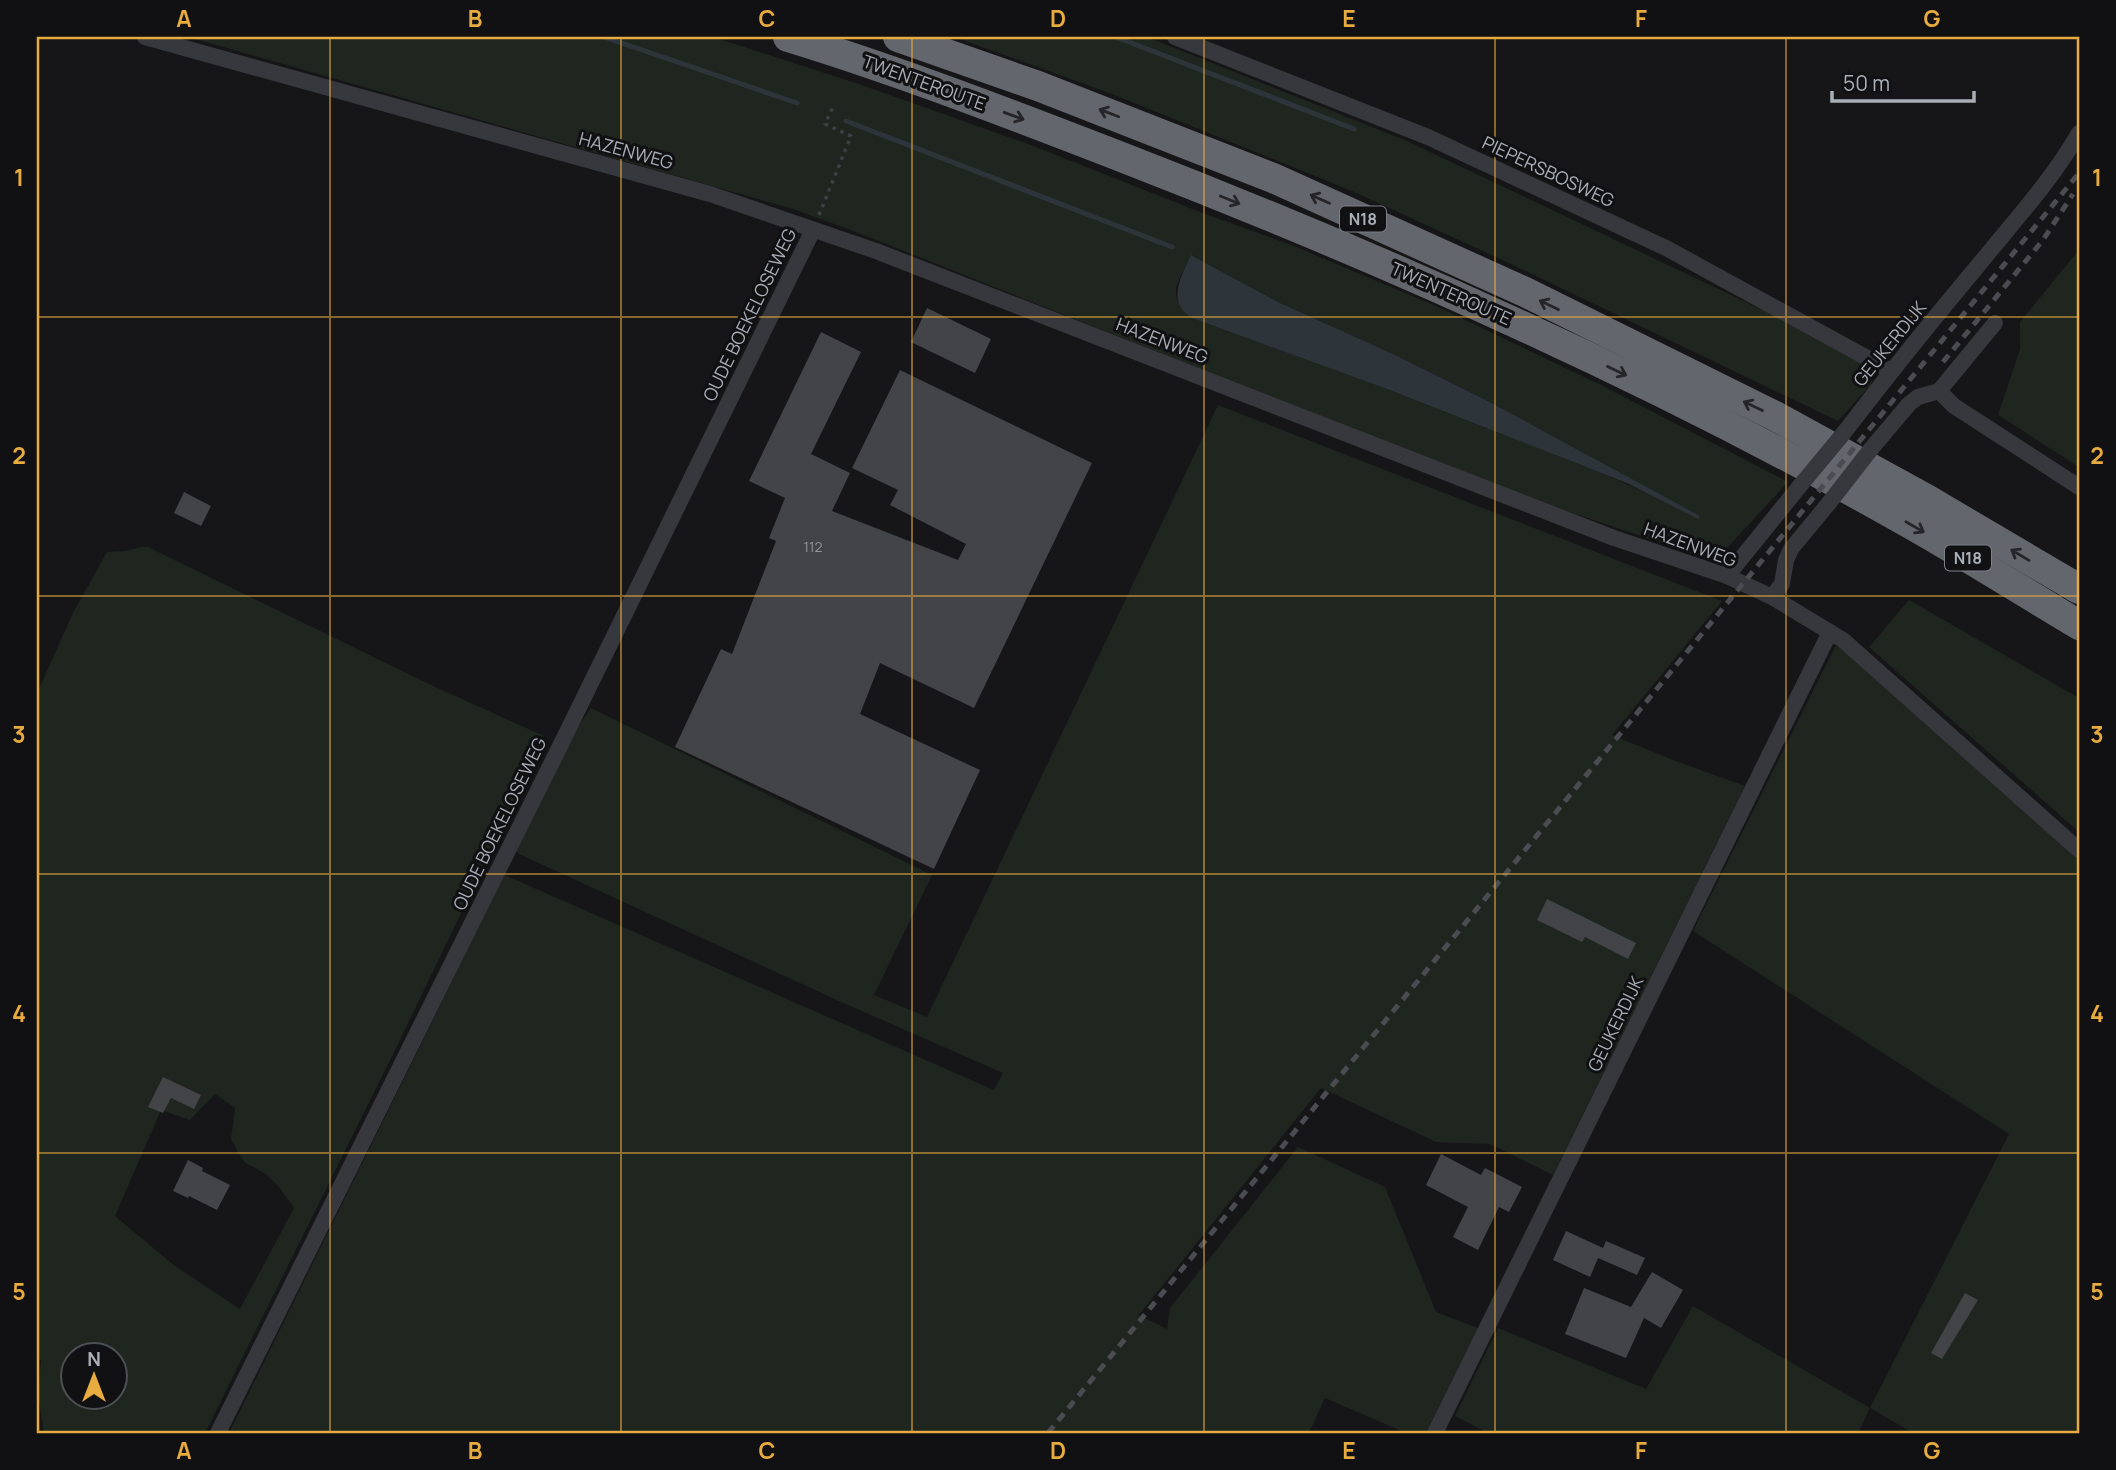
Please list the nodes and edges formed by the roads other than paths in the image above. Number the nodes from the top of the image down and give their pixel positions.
1 (145, 37) edge
2 (788, 37) edge
3 (898, 37) edge
4 (1175, 37) edge
5 (2079, 133) edge
6 (813, 230) junction
7 (1995, 323) dead end
8 (1891, 371) junction
9 (1939, 391) junction
10 (2079, 487) edge
11 (1727, 576) junction
12 (2079, 589) edge
13 (1772, 597) junction
14 (2079, 625) edge
15 (1830, 632) junction
16 (2079, 850) edge
17 (218, 1433) edge
18 (1435, 1433) edge

1 - 6 street, HAZENWEG
2 -> 14 highway, TWENTEROUTE / N18
12 -> 3 highway, TWENTEROUTE / N18
4 - 8 street, PIEPERSBOSWEG
5 - 8 street, GEUKERDIJK
6 - 11 street, HAZENWEG
6 - 17 street, OUDE BOEKELOSEWEG
7 - 9 street
8 - 11 street, GEUKERDIJK, bridge
9 - 10 street
9 - 13 street, bridge
11 - 13 street, HAZENWEG
13 - 15 street, HAZENWEG
15 - 16 street, HAZENWEG
15 - 18 street, GEUKERDIJK

